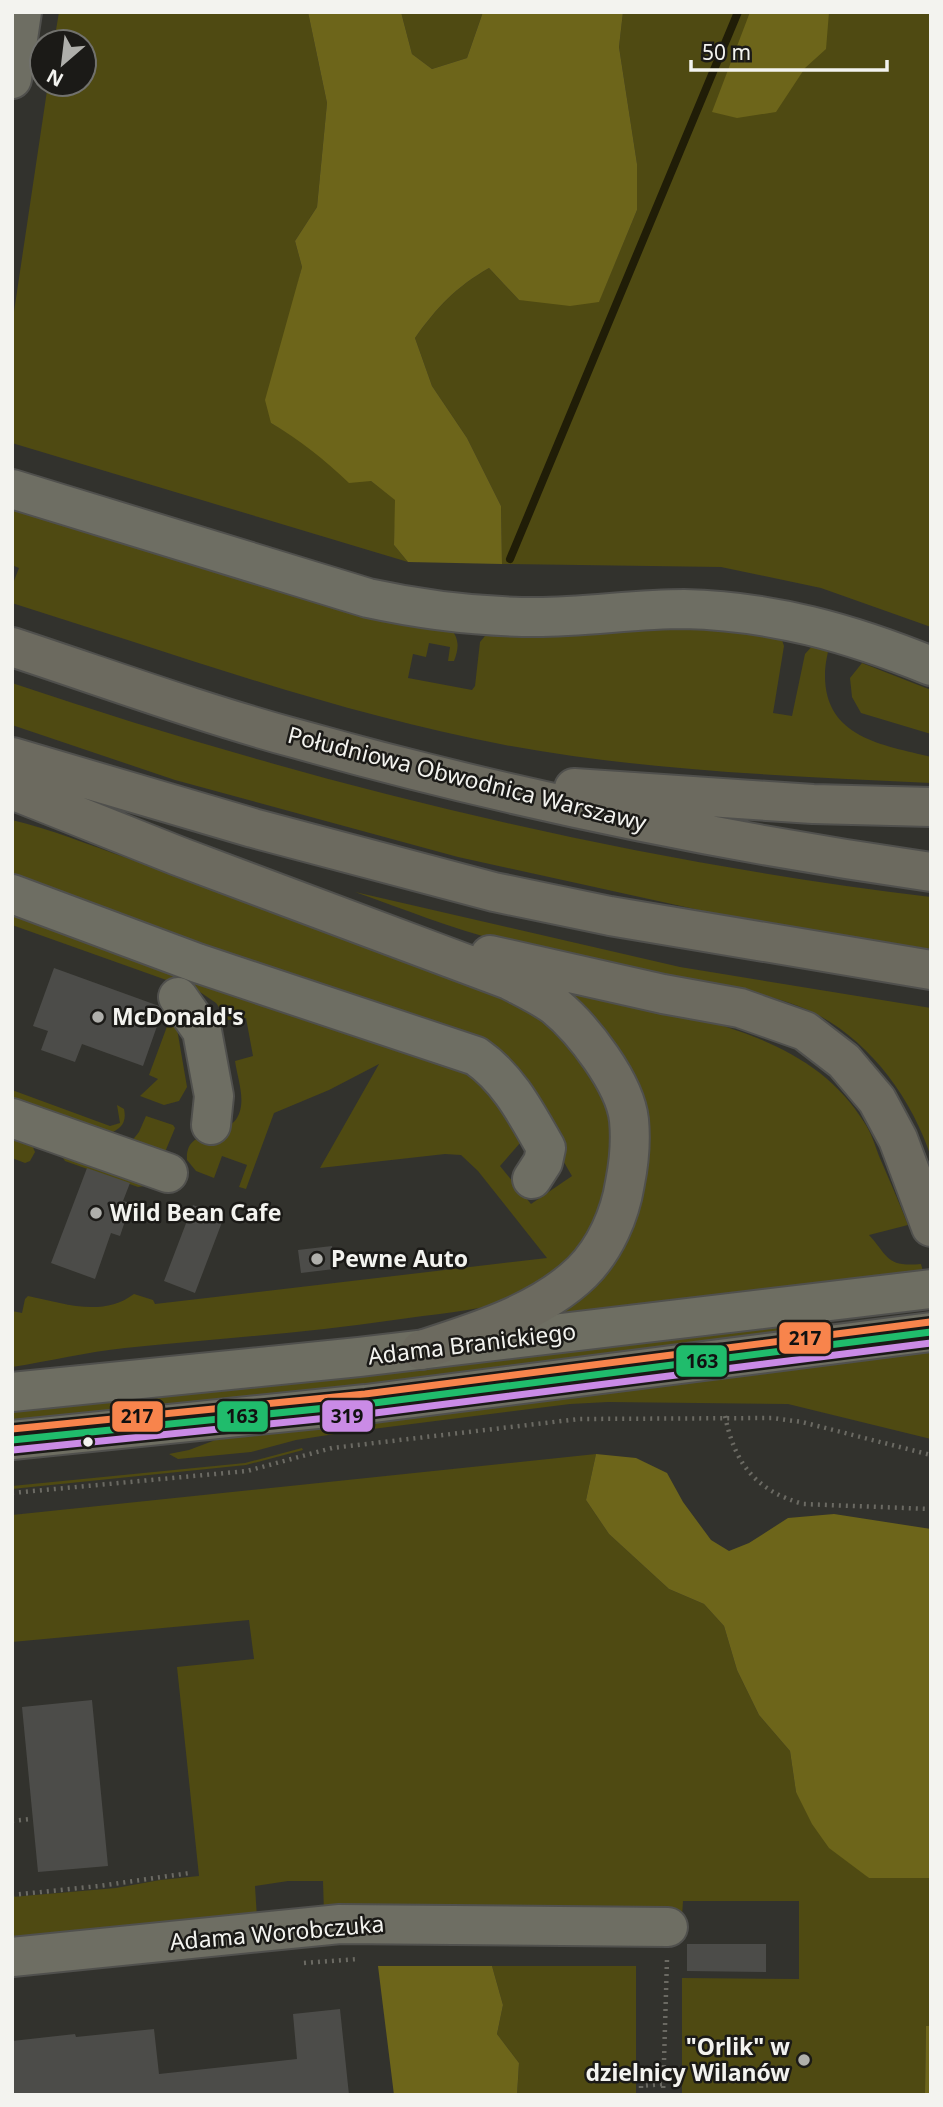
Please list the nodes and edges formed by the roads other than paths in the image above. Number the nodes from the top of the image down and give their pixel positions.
1 (22, 12) edge
2 (12, 79) edge
3 (12, 489) edge
4 (12, 647) edge
5 (931, 666) edge
6 (12, 757) edge
7 (443, 778) junction
8 (12, 790) edge
9 (931, 807) edge
10 (931, 872) edge
11 (12, 894) edge
12 (378, 929) junction
13 (931, 970) edge
14 (177, 997) dead end
15 (12, 1118) edge
16 (199, 1124) dead end
17 (168, 1173) dead end
18 (532, 1179) dead end
19 (931, 1227) edge
20 (931, 1289) edge
21 (931, 1332) edge
22 (421, 1350) junction
23 (12, 1392) edge
24 (12, 1440) edge
25 (662, 1950) road end
26 (12, 1957) edge

1 - 2 street
3 - 5 street
4 - 7 highway, Południowa Obwodnica Warszawy
6 - 13 highway
7 - 9 highway
7 - 10 highway, Południowa Obwodnica Warszawy
8 - 12 highway
11 - 18 street
12 - 19 highway
12 - 22 highway
14 - 16 street
15 - 17 street
20 - 22 main road, Adama Branickiego
21 - 24 main road, Adama Branickiego
22 - 23 main road, Adama Branickiego
25 - 26 street, Adama Worobczuka

